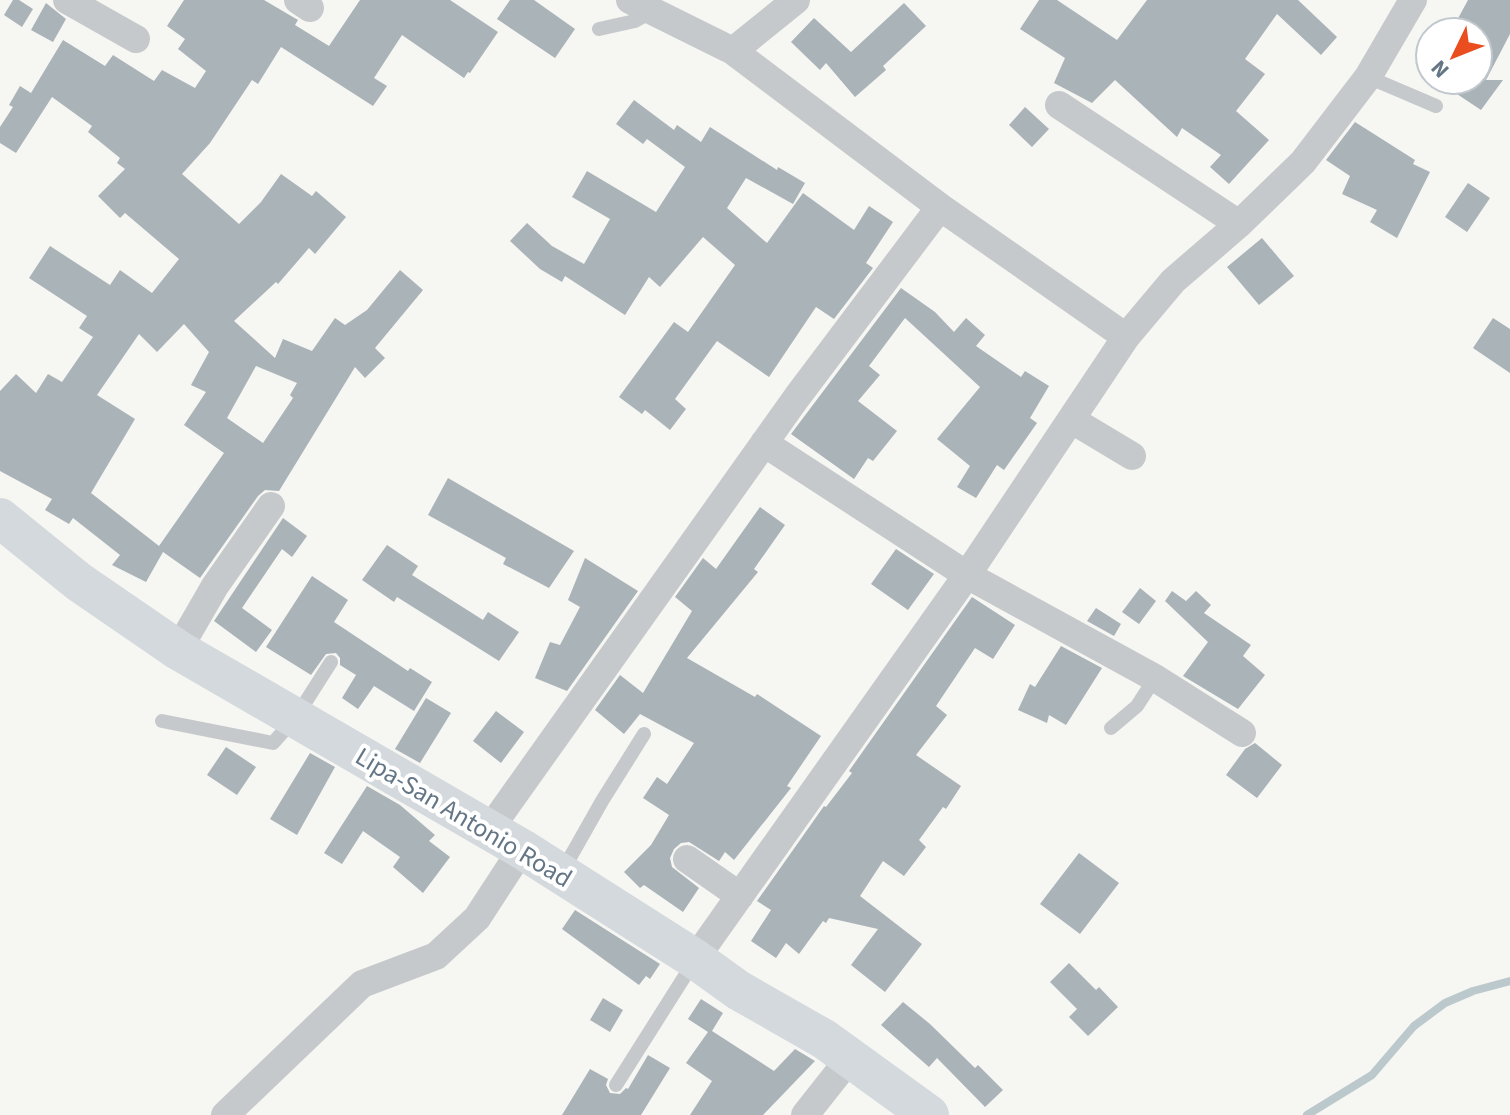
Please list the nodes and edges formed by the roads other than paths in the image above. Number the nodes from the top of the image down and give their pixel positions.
1 (67, 0) edge
2 (796, 0) edge
3 (1413, 0) edge
4 (641, 6) edge
5 (599, 29) dead end
6 (136, 39) dead end
7 (733, 51) junction
8 (1368, 77) junction
9 (1059, 105) dead end
10 (1436, 106) dead end
11 (940, 207) junction
12 (1239, 224) junction
13 (1126, 337) junction
14 (1072, 420) junction
15 (764, 443) junction
16 (1132, 456) dead end
17 (271, 506) dead end
18 (0, 518) edge
19 (967, 575) junction
20 (178, 650) junction
21 (331, 662) dead end
22 (1155, 678) junction
23 (296, 717) junction
24 (162, 721) dead end
25 (1111, 728) dead end
26 (1242, 733) dead end
27 (644, 734) dead end
28 (506, 840) junction
29 (687, 859) dead end
30 (561, 874) junction
31 (740, 896) junction
32 (695, 959) junction
33 (850, 1058) junction
34 (616, 1085) dead end
35 (225, 1115) edge
36 (805, 1115) edge
37 (929, 1115) edge

1 - 6 street
2 - 7 street
3 - 8 street
4 - 5 lane
4 - 7 street
7 - 11 street
8 - 10 lane
8 - 12 street
9 - 12 street
11 - 13 street
11 - 15 street
12 - 13 street
13 - 14 street
14 - 16 street
14 - 19 street
15 - 19 street
15 - 28 street
17 - 20 street
18 - 20 main road, Lipa-San Antonio Road
19 - 22 street
19 - 31 street
20 - 23 main road, Lipa-San Antonio Road
21 - 23 lane
22 - 25 lane
22 - 26 street
23 - 24 lane
23 - 28 main road, Lipa-San Antonio Road
27 - 30 lane
28 - 30 main road, Lipa-San Antonio Road
28 - 35 street
29 - 31 street
30 - 32 main road, Lipa-San Antonio Road
31 - 32 street
32 - 33 main road, Lipa-San Antonio Road
32 - 34 lane
33 - 36 street
33 - 37 main road, Lipa-San Antonio Road

